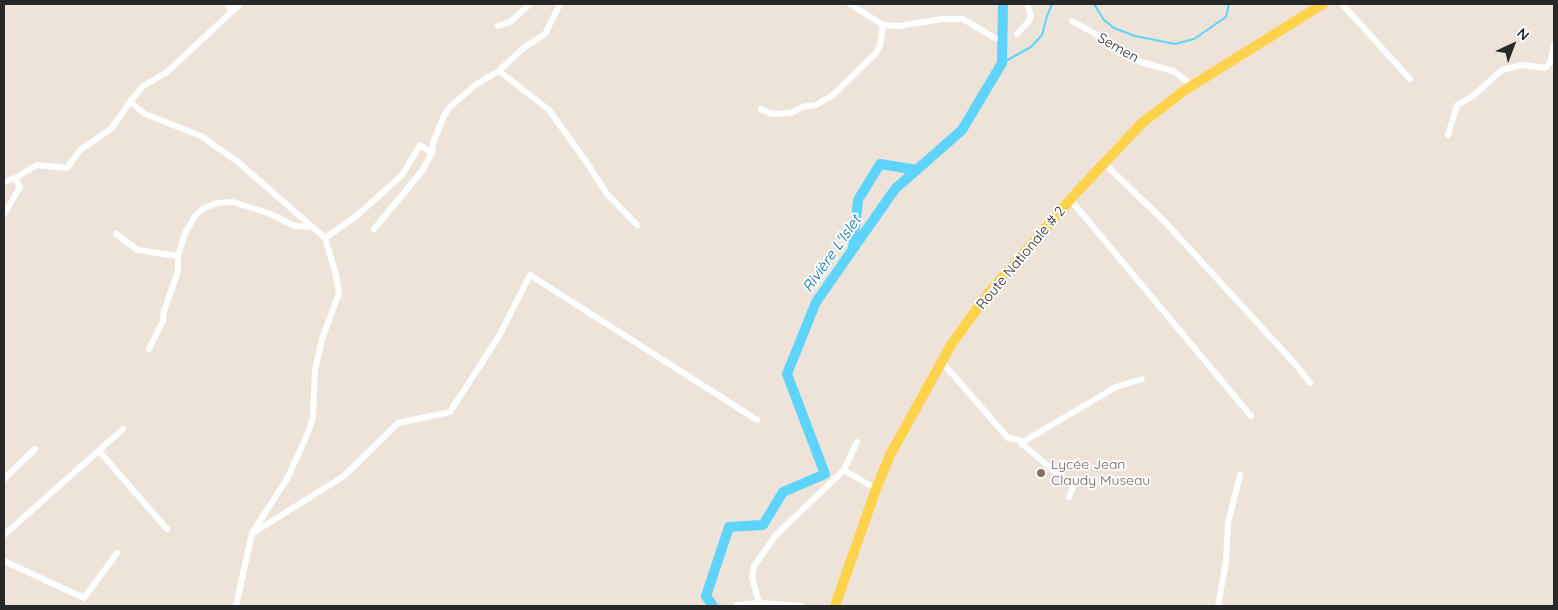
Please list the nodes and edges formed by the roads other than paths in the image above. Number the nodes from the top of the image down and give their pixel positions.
1 (227, 4) edge
2 (240, 4) edge
3 (530, 4) edge
4 (560, 4) edge
5 (850, 4) edge
6 (1027, 4) edge
7 (1323, 4) edge
8 (1342, 4) edge
9 (233, 11) junction
10 (1072, 22) dead end
11 (883, 25) junction
12 (498, 26) dead end
13 (1017, 34) dead end
14 (995, 38) dead end
15 (1554, 44) edge
16 (499, 71) junction
17 (1410, 79) dead end
18 (1192, 85) junction
19 (130, 102) junction
20 (761, 109) dead end
21 (1448, 135) dead end
22 (432, 153) junction
23 (1104, 163) junction
24 (15, 178) junction
25 (4, 182) edge
26 (1070, 199) junction
27 (4, 214) edge
28 (637, 225) dead end
29 (311, 227) junction
30 (374, 229) dead end
31 (116, 234) dead end
32 (325, 238) junction
33 (178, 256) junction
34 (149, 349) dead end
35 (942, 362) junction
36 (1142, 379) dead end
37 (1310, 383) dead end
38 (1251, 416) dead end
39 (757, 420) dead end
40 (123, 429) dead end
41 (857, 442) dead end
42 (1021, 443) junction
43 (35, 449) dead end
44 (99, 451) junction
45 (844, 470) junction
46 (1240, 475) dead end
47 (4, 480) edge
48 (876, 489) junction
49 (1069, 497) dead end
50 (167, 529) dead end
51 (252, 533) junction
52 (4, 535) edge
53 (118, 553) dead end
54 (4, 561) edge
55 (759, 603) junction
56 (737, 605) dead end
57 (236, 606) edge
58 (802, 606) edge
59 (836, 606) edge
60 (1218, 606) edge

1 - 9 street
2 - 9 street
3 - 12 street
4 - 16 street
5 - 11 street
6 - 13 street
7 - 18 main road, Route Nationale # 2
8 - 17 street
9 - 19 street
10 - 18 street, Semen
11 - 14 street
11 - 20 street
15 - 21 street
16 - 22 street
16 - 28 street
18 - 23 main road, Route Nationale # 2
19 - 24 street
19 - 29 street
22 - 30 street
22 - 32 street
23 - 26 main road, Route Nationale # 2
23 - 37 street
24 - 25 street
24 - 27 street
26 - 35 main road, Route Nationale # 2
26 - 38 street
29 - 32 street
29 - 33 street
31 - 33 street
32 - 51 street
33 - 34 street
35 - 42 street
35 - 48 main road, Route Nationale # 2
36 - 42 street
39 - 51 street
40 - 44 street
41 - 45 street
42 - 49 street
43 - 47 street
44 - 50 street
44 - 52 street
45 - 48 street
45 - 55 street
46 - 60 street
48 - 59 main road, Route Nationale # 2
51 - 57 street
53 - 54 street
55 - 56 street
55 - 58 street

